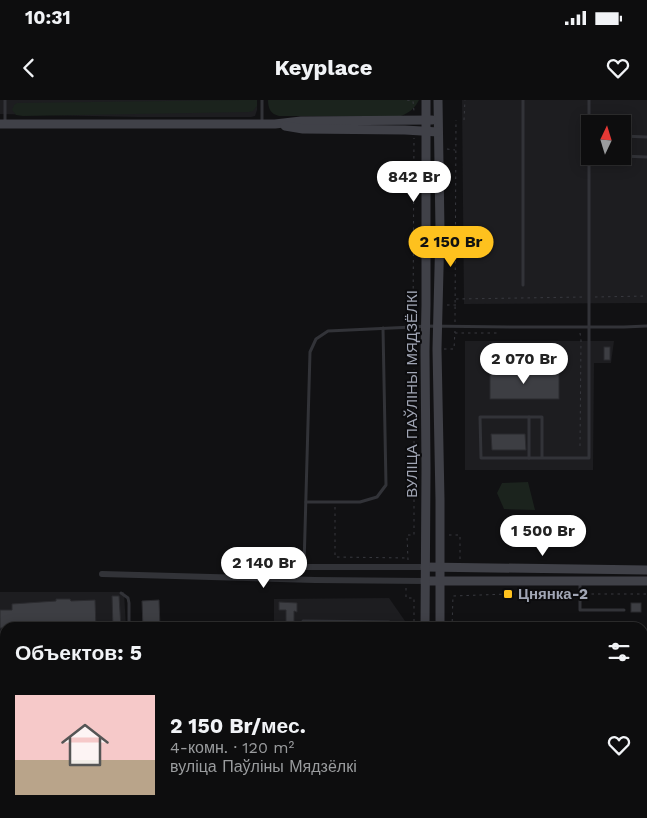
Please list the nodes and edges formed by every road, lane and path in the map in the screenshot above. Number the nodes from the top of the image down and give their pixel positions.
1 (5, 100) edge
2 (262, 100) edge
3 (407, 100) edge
4 (426, 100) edge
5 (438, 100) edge
6 (465, 100) edge
7 (523, 100) edge
8 (589, 100) edge
9 (589, 115) edge
10 (414, 120) junction
11 (426, 120) junction
12 (438, 120) junction
13 (456, 120) dead end
14 (464, 120) dead end
15 (2, 124) edge
16 (262, 124) junction
17 (275, 124) junction
18 (414, 130) junction
19 (426, 131) junction
20 (438, 132) junction
21 (631, 136) edge
22 (647, 137) edge
23 (631, 156) edge
24 (647, 157) edge
25 (589, 165) edge
26 (522, 285) dead end
27 (647, 296) edge
28 (589, 297) junction
29 (456, 299) junction
30 (425, 326) junction
31 (438, 326) junction
32 (455, 326) junction
33 (647, 326) edge
34 (589, 327) junction
35 (382, 328) junction
36 (413, 328) junction
37 (580, 332) dead end
38 (437, 348) junction
39 (414, 349) junction
40 (425, 351) junction
41 (529, 417) junction
42 (580, 446) dead end
43 (529, 458) junction
44 (542, 458) junction
45 (306, 502) junction
46 (335, 502) junction
47 (426, 534) junction
48 (440, 534) junction
49 (414, 535) junction
50 (408, 558) junction
51 (463, 561) dead end
52 (304, 567) joint
53 (408, 567) junction
54 (425, 567) junction
55 (440, 567) junction
56 (647, 570) edge
57 (102, 574) dead end
58 (406, 581) junction
59 (425, 581) junction
60 (440, 581) junction
61 (580, 581) junction
62 (647, 581) edge
63 (121, 593) dead end
64 (580, 594) junction
65 (647, 594) edge
66 (624, 610) dead end
67 (129, 622) edge
68 (303, 622) edge
69 (389, 622) edge
70 (414, 622) edge
71 (425, 622) edge
72 (440, 622) edge
73 (452, 622) edge

1 - 15 lane
2 - 16 lane
3 - 10 path
4 - 11 street, ВУЛІЦА ПАЎЛІНЫ МЯДЗЁЛКІ
5 - 12 street, ВУЛІЦА ПАЎЛІНЫ МЯДЗЁЛКІ
6 - 14 path
7 - 26 lane
8 - 9 lane
10 - 11 street
10 - 17 street
11 - 12 street
11 - 19 street, ВУЛІЦА ПАЎЛІНЫ МЯДЗЁЛКІ
12 - 20 street, ВУЛІЦА ПАЎЛІНЫ МЯДЗЁЛКІ
13 - 29 path
15 - 16 street
16 - 17 street
17 - 18 street
18 - 19 street
18 - 36 path
19 - 20 street
19 - 30 street, ВУЛІЦА ПАЎЛІНЫ МЯДЗЁЛКІ
20 - 31 street, ВУЛІЦА ПАЎЛІНЫ МЯДЗЁЛКІ
21 - 22 lane
23 - 24 lane
25 - 28 lane
27 - 28 path
28 - 29 path
28 - 34 lane
29 - 32 path
30 - 31 lane
30 - 36 lane
30 - 40 street, ВУЛІЦА ПАЎЛІНЫ МЯДЗЁЛКІ
31 - 32 lane
31 - 38 street, ВУЛІЦА ПАЎЛІНЫ МЯДЗЁЛКІ
32 - 34 lane
32 - 38 path
33 - 34 lane
34 - 44 lane
35 - 36 lane
35 - 45 lane
35 - 46 lane
36 - 39 path
37 - 42 path
38 - 48 street, ВУЛІЦА ПАЎЛІНЫ МЯДЗЁЛКІ
39 - 40 path
39 - 49 path
40 - 47 street, ВУЛІЦА ПАЎЛІНЫ МЯДЗЁЛКІ
41 - 43 lane
41 - 43 lane
41 - 44 lane
43 - 44 lane
45 - 46 lane
45 - 52 lane
46 - 50 path
47 - 49 path
47 - 54 street, ВУЛІЦА ПАЎЛІНЫ МЯДЗЁЛКІ
48 - 51 path
48 - 55 street, ВУЛІЦА ПАЎЛІНЫ МЯДЗЁЛКІ
49 - 50 path
50 - 53 path
52 - 53 street
53 - 54 street
54 - 55 street
54 - 59 street, ВУЛІЦА ПАЎЛІНЫ МЯДЗЁЛКІ
55 - 56 street
55 - 60 street, ВУЛІЦА ПАЎЛІНЫ МЯДЗЁЛКІ
57 - 58 street
58 - 59 street
58 - 70 path
59 - 60 street
59 - 71 street, ВУЛІЦА ПАЎЛІНЫ МЯДЗЁЛКІ
60 - 61 street
60 - 72 street, ВУЛІЦА ПАЎЛІНЫ МЯДЗЁЛКІ
61 - 62 street
61 - 64 lane
63 - 67 lane
64 - 65 path
64 - 66 lane
64 - 73 path
68 - 69 lane

